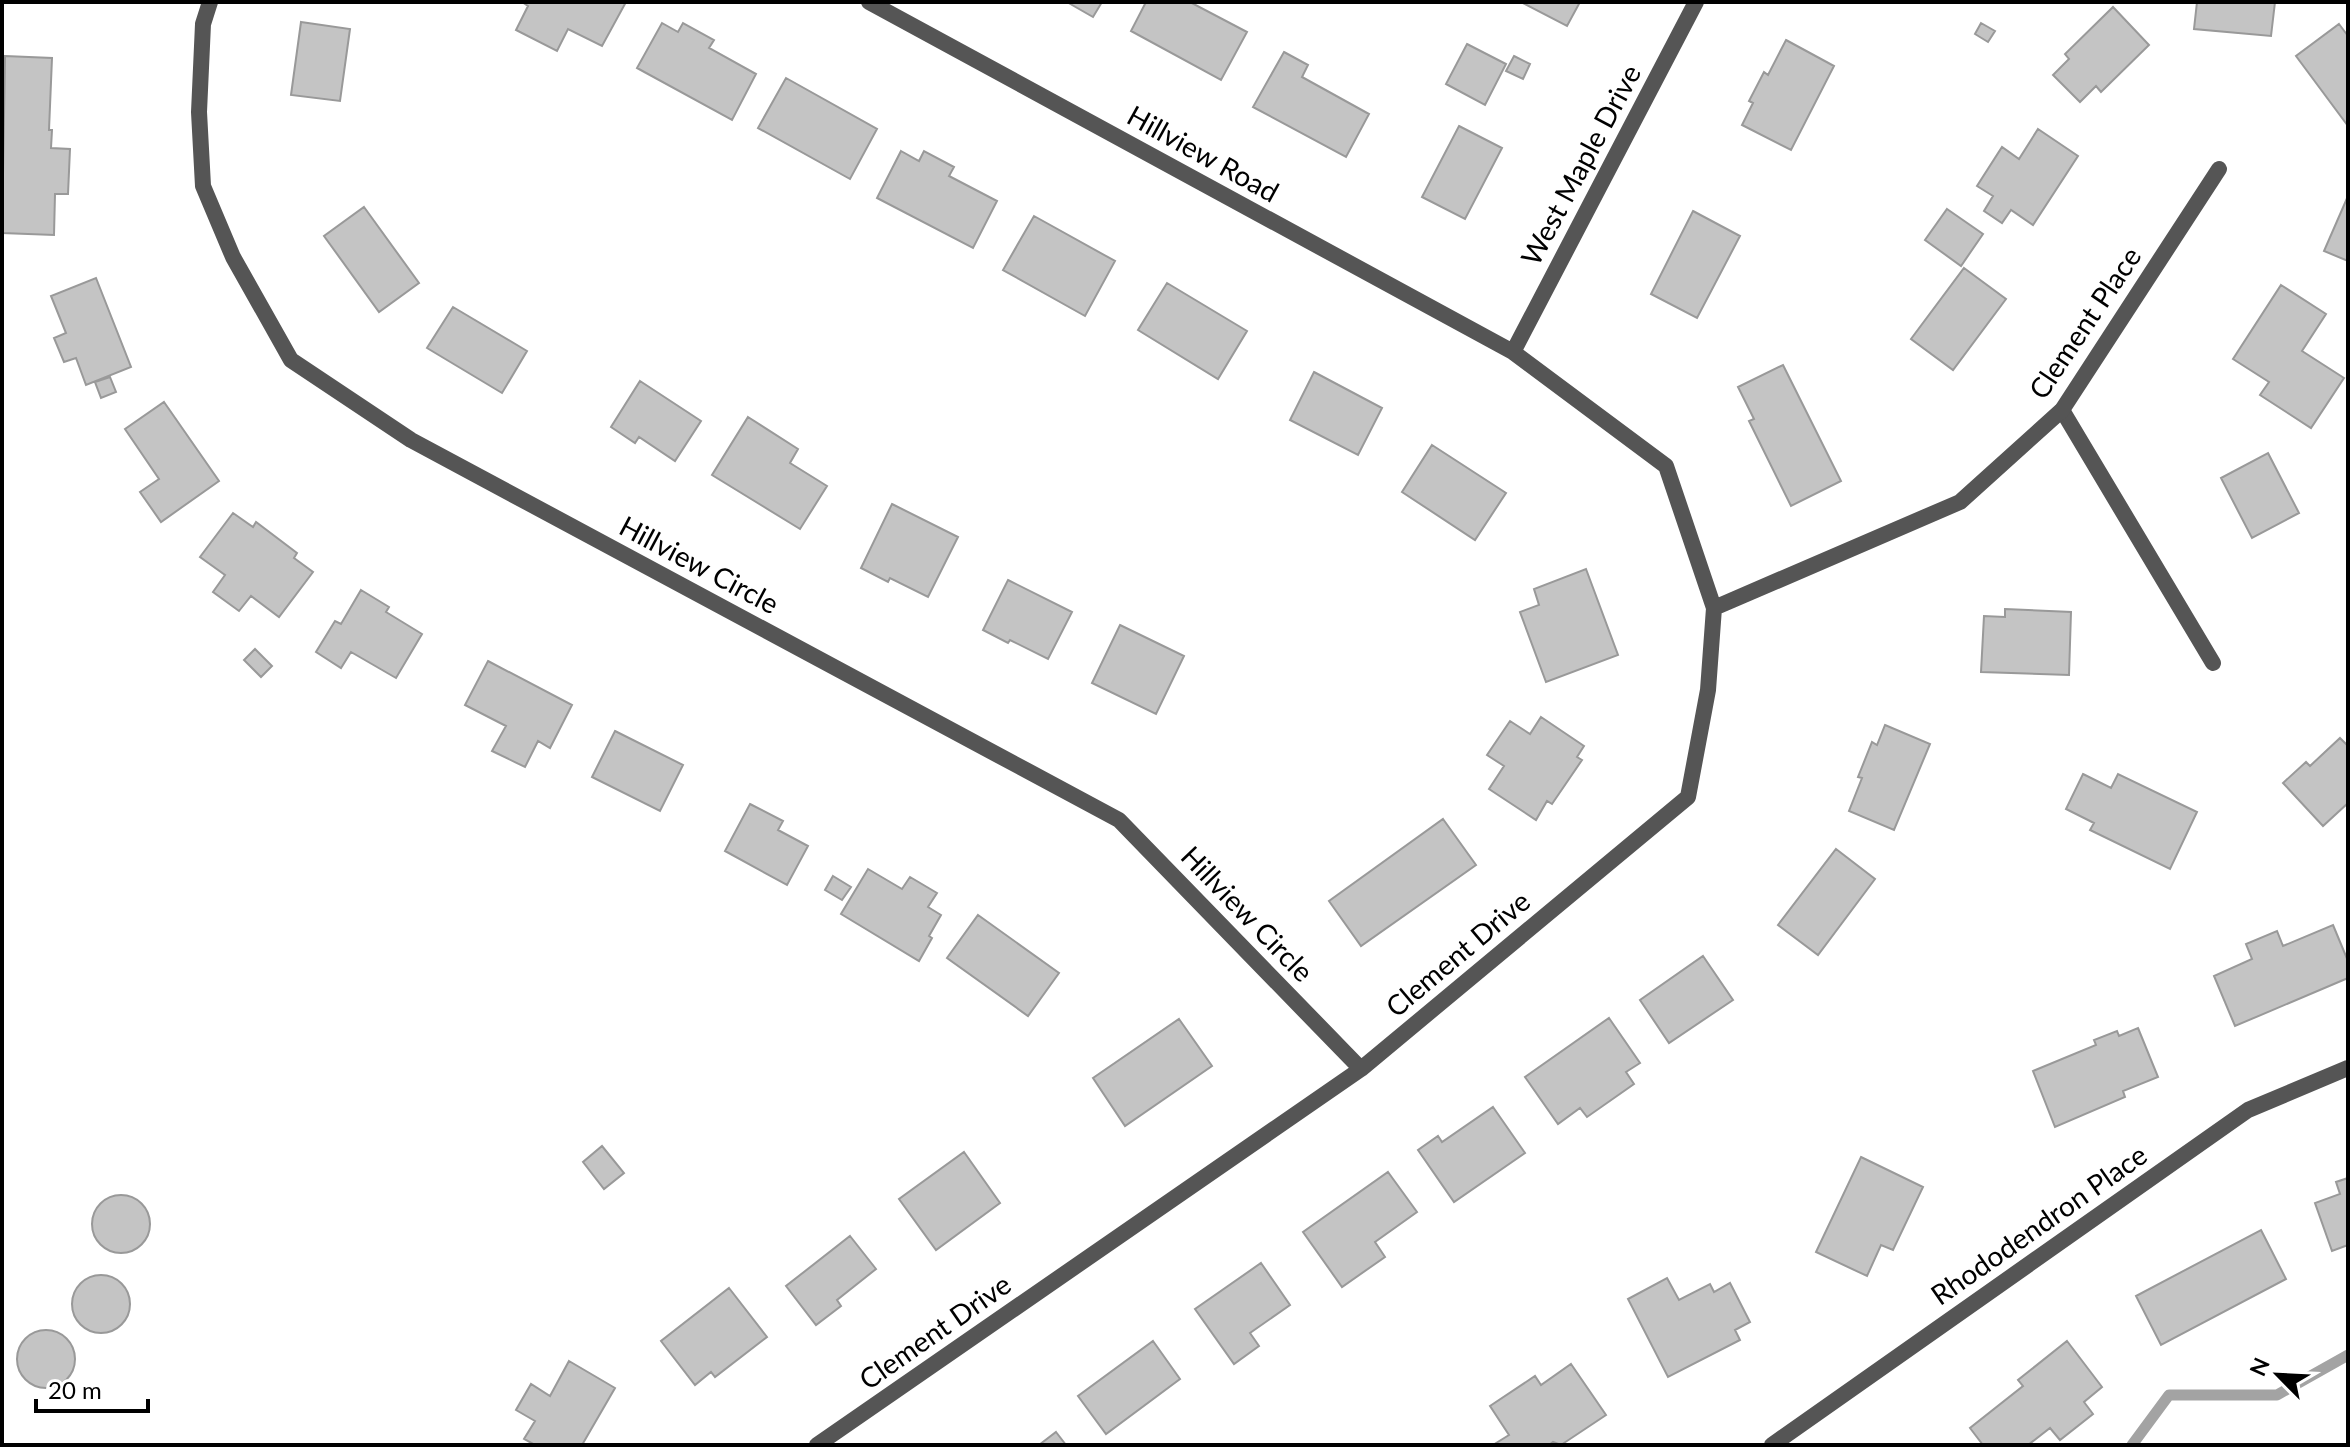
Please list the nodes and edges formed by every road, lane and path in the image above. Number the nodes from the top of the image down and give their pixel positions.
1 (210, 2) edge
2 (869, 2) edge
3 (1696, 2) edge
4 (2219, 169) dead end
5 (1513, 352) junction
6 (2062, 410) junction
7 (1714, 608) junction
8 (2213, 663) dead end
9 (2348, 1068) edge
10 (1361, 1069) junction
11 (817, 1445) edge
12 (1772, 1445) edge

1 - 10 street, Hillview Circle
2 - 5 street, Hillview Road
3 - 5 street, West Maple Drive
4 - 6 street, Clement Place
5 - 7 street, Clement Drive
6 - 7 street, Clement Place
6 - 8 street
7 - 10 street, Clement Drive
9 - 12 street, Rhododendron Place
10 - 11 street, Clement Drive

